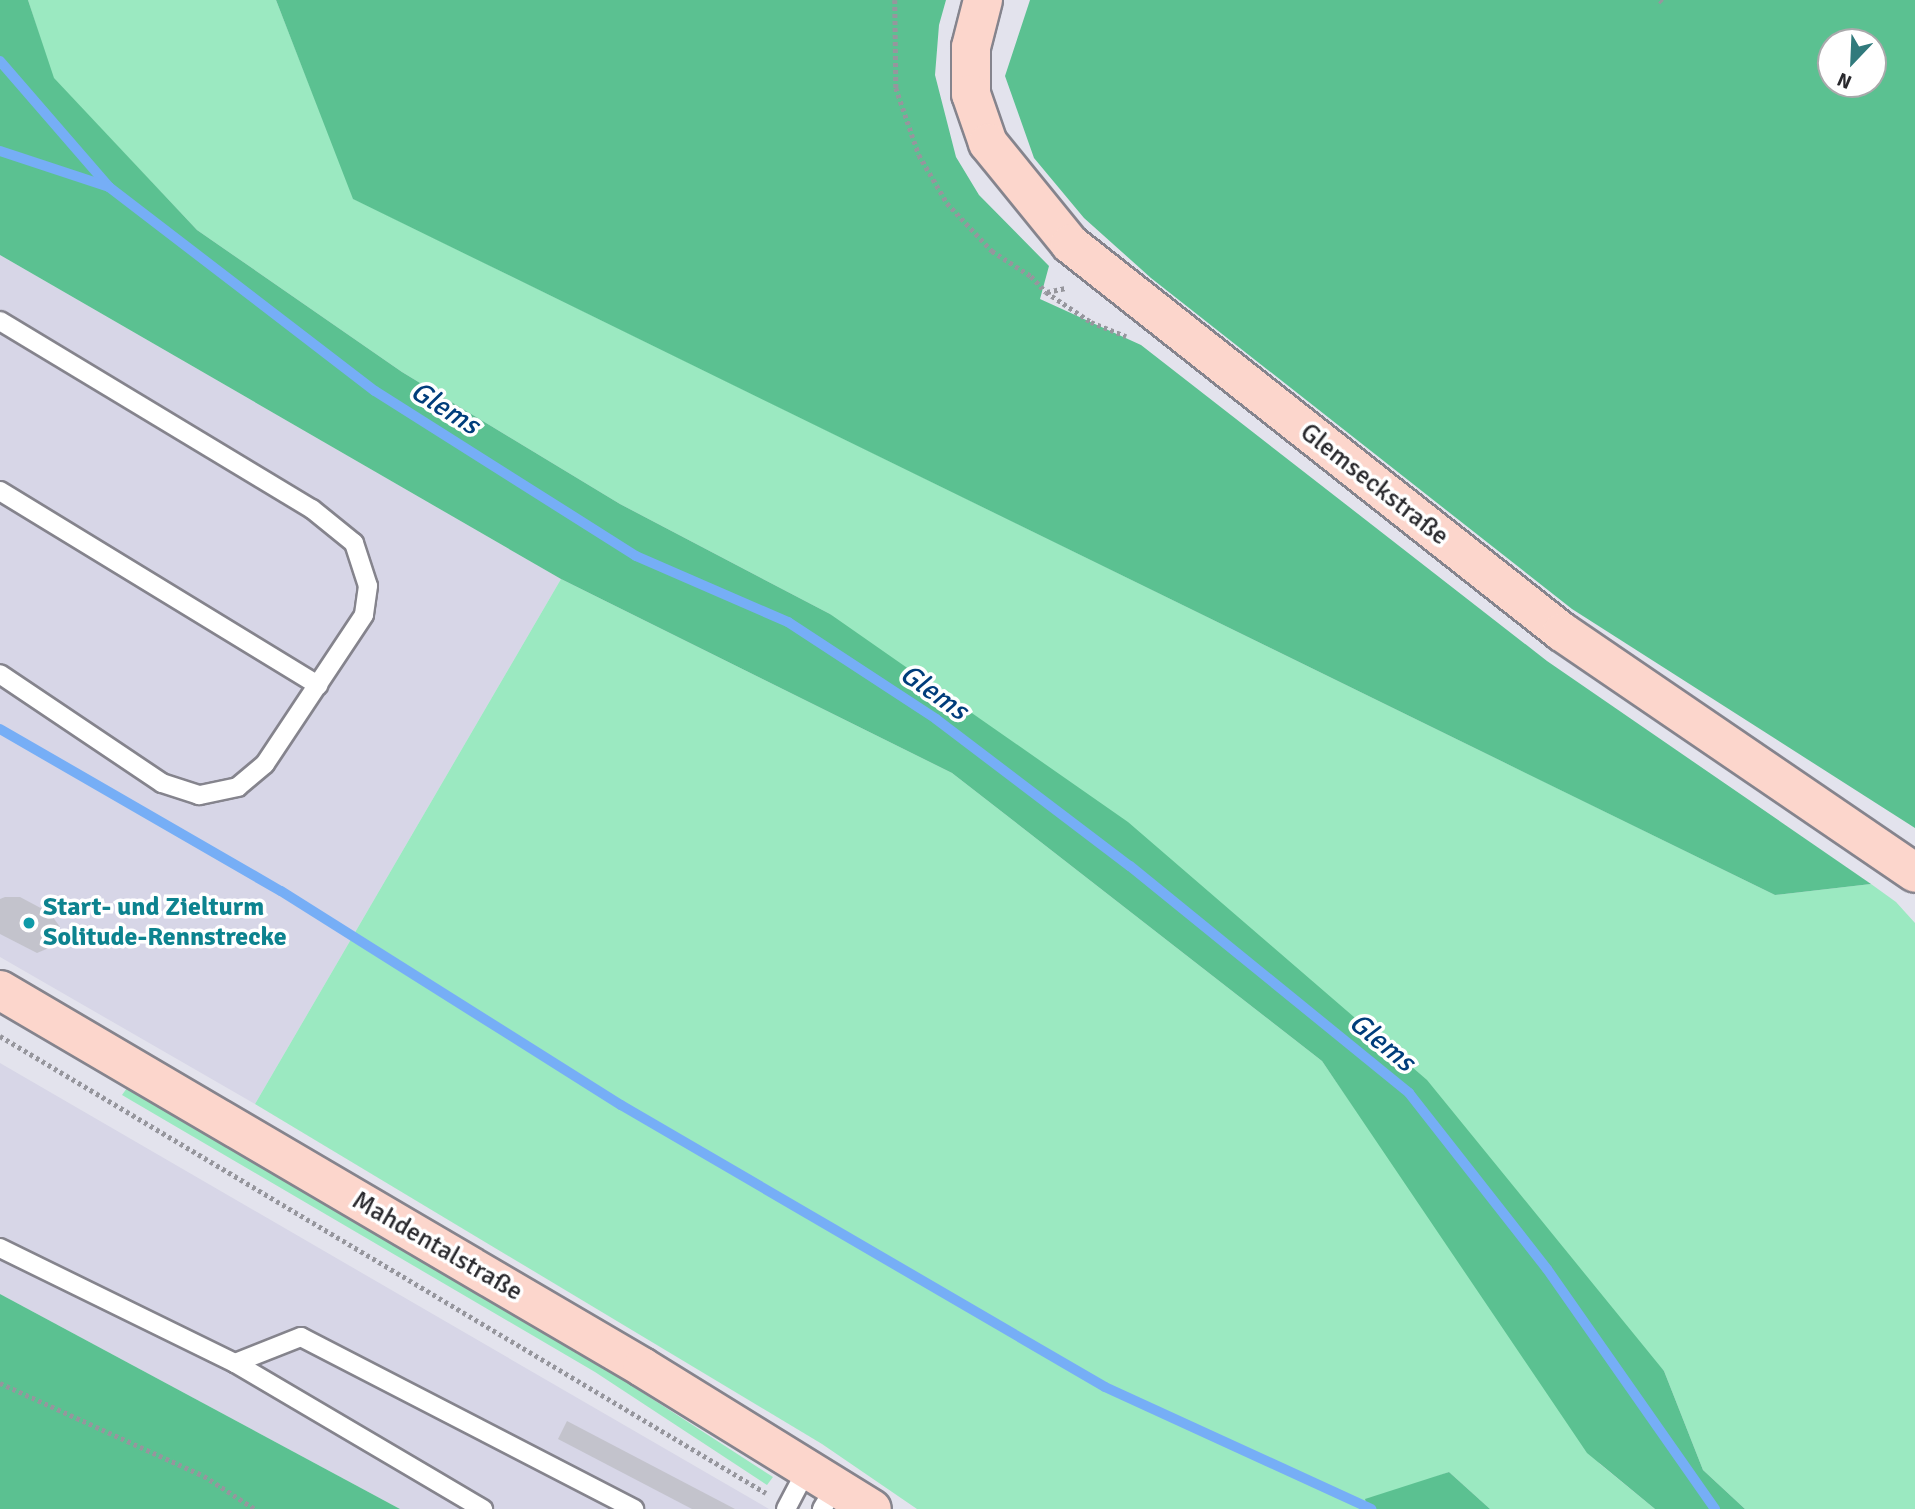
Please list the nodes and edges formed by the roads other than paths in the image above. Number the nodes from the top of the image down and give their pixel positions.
1 (983, 0) edge
2 (0, 321) edge
3 (0, 492) edge
4 (0, 674) edge
5 (318, 685) junction
6 (1915, 873) edge
7 (0, 990) edge
8 (0, 1248) edge
9 (235, 1363) junction
10 (821, 1488) edge
11 (786, 1507) edge
12 (483, 1509) edge
13 (634, 1509) edge
14 (872, 1509) edge

1 - 6 main road, Glemseckstraße
2 - 5 lane
3 - 5 lane
4 - 5 lane
7 - 10 main road, Mahdentalstraße
8 - 9 lane
9 - 12 lane
9 - 13 lane
10 - 11 lane
10 - 14 main road, Mahdentalstraße

